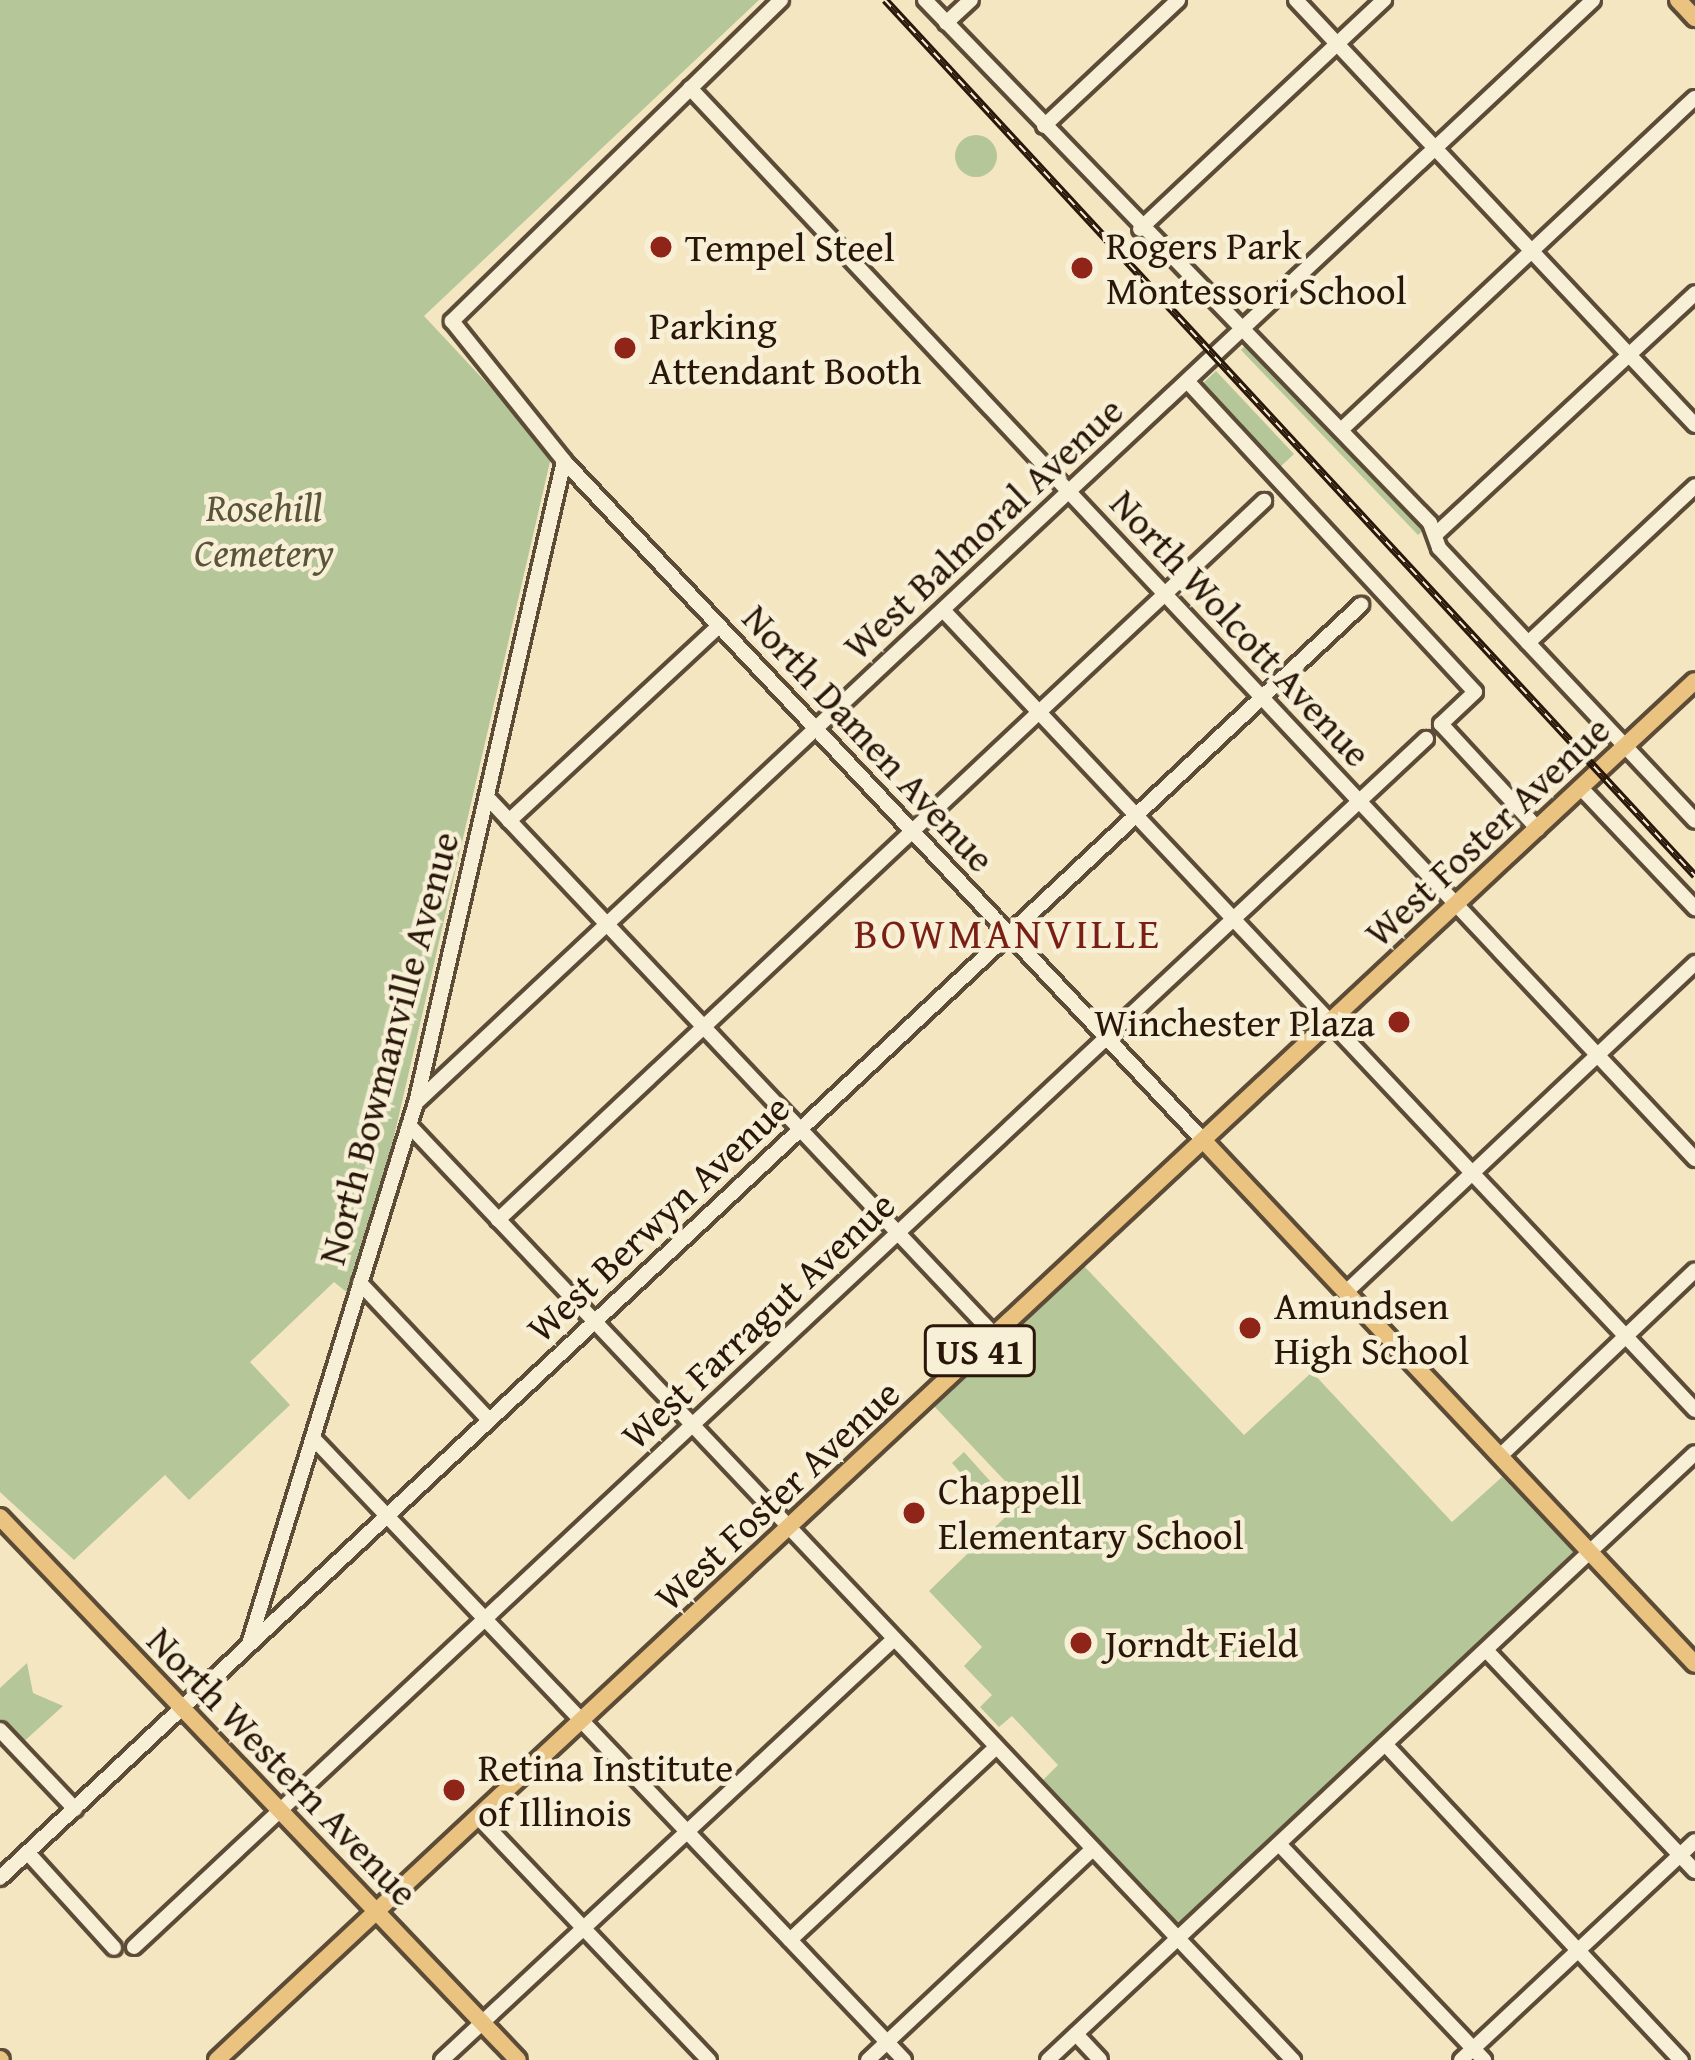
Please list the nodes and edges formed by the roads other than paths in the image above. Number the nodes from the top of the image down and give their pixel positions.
1 (781, 0) edge
2 (925, 0) edge
3 (971, 0) edge
4 (1178, 0) edge
5 (1296, 0) edge
6 (1384, 0) edge
7 (1593, 0) edge
8 (1678, 0) edge
9 (1695, 18) edge
10 (946, 23) junction
11 (1338, 44) junction
12 (690, 88) junction
13 (1695, 98) edge
14 (1044, 126) junction
15 (1435, 148) junction
16 (1140, 229) junction
17 (1533, 250) junction
18 (1695, 293) edge
19 (1242, 329) junction
20 (1629, 354) junction
21 (1188, 382) junction
22 (1695, 425) edge
23 (1341, 430) junction
24 (564, 461) junction
25 (1695, 486) edge
26 (1069, 493) junction
27 (1264, 501) dead end
28 (1435, 535) junction
29 (1165, 595) junction
30 (1361, 605) dead end
31 (943, 610) junction
32 (719, 626) junction
33 (1528, 643) junction
34 (1695, 681) edge
35 (1261, 698) junction
36 (1040, 712) junction
37 (816, 729) junction
38 (1426, 739) dead end
39 (1625, 747) junction
40 (1581, 788) junction
41 (487, 797) junction
42 (1358, 802) junction
43 (1136, 815) junction
44 (509, 821) junction
45 (1695, 821) edge
46 (1538, 829) junction
47 (912, 832) junction
48 (1456, 906) junction
49 (1695, 908) edge
50 (1233, 919) junction
51 (607, 924) junction
52 (1008, 934) junction
53 (1695, 963) edge
54 (1331, 1022) junction
55 (704, 1028) junction
56 (1106, 1038) junction
57 (1598, 1055) junction
58 (416, 1103) junction
59 (409, 1125) junction
60 (800, 1130) junction
61 (1204, 1142) junction
62 (1695, 1159) edge
63 (1472, 1173) junction
64 (498, 1220) junction
65 (898, 1233) junction
66 (1695, 1270) edge
67 (360, 1283) junction
68 (1346, 1292) junction
69 (594, 1322) junction
70 (995, 1336) junction
71 (1625, 1336) junction
72 (1695, 1411) edge
73 (489, 1420) junction
74 (693, 1426) junction
75 (313, 1438) junction
76 (1695, 1453) edge
77 (1500, 1456) junction
78 (0, 1516) edge
79 (387, 1516) junction
80 (789, 1528) junction
81 (1590, 1552) junction
82 (485, 1620) junction
83 (894, 1639) junction
84 (249, 1645) junction
85 (1486, 1650) junction
86 (1695, 1664) edge
87 (183, 1708) junction
88 (583, 1722) junction
89 (0, 1730) edge
90 (1385, 1744) junction
91 (996, 1747) junction
92 (75, 1810) junction
93 (280, 1810) junction
94 (479, 1818) junction
95 (687, 1832) junction
96 (1695, 1841) edge
97 (1279, 1844) junction
98 (1093, 1849) junction
99 (28, 1853) junction
100 (1680, 1855) junction
101 (1695, 1871) edge
102 (0, 1878) edge
103 (377, 1912) junction
104 (584, 1928) junction
105 (1178, 1939) junction
106 (790, 1940) junction
107 (134, 1947) dead end
108 (114, 1948) dead end
109 (1579, 1950) junction
110 (482, 2023) junction
111 (1076, 2034) junction
112 (887, 2042) junction
113 (1473, 2056) edge
114 (217, 2060) edge
115 (442, 2060) edge
116 (518, 2060) edge
117 (709, 2060) edge
118 (868, 2060) edge
119 (904, 2060) edge
120 (1048, 2060) edge
121 (1100, 2060) edge
122 (1293, 2060) edge
123 (1682, 2060) edge

1 - 12 street
2 - 10 street
3 - 10 street
4 - 14 street
5 - 11 street
6 - 11 street
7 - 15 street, West Balmoral Avenue
8 - 9 main road
10 - 14 street
11 - 15 street
11 - 16 street
12 - 24 street, North Damen Avenue
12 - 26 street, North Wolcott Avenue
13 - 17 street
14 - 16 street
15 - 17 street
15 - 19 street, West Balmoral Avenue
16 - 19 street
17 - 20 street
17 - 23 street
18 - 20 street
19 - 21 street, West Balmoral Avenue
19 - 23 street
20 - 22 street
20 - 28 street
21 - 26 street, West Balmoral Avenue
21 - 46 street
23 - 28 street
24 - 32 street, North Damen Avenue
24 - 41 street, North Bowmanville Avenue
25 - 33 street
26 - 29 street, North Wolcott Avenue
26 - 31 street, West Balmoral Avenue
27 - 29 street
28 - 33 street
29 - 35 street, North Wolcott Avenue
29 - 36 street
30 - 35 street, West Berwyn Avenue
31 - 36 street
31 - 37 street, West Balmoral Avenue
32 - 37 street, North Damen Avenue
32 - 44 street
33 - 39 street
34 - 39 main road, West Foster Avenue / US 41
35 - 42 street, North Wolcott Avenue
35 - 43 street, West Berwyn Avenue
36 - 43 street
36 - 47 street
37 - 47 street, North Damen Avenue
37 - 51 street, West Balmoral Avenue
38 - 42 street, West Farragut Avenue
39 - 40 main road, West Foster Avenue / US 41
39 - 45 street
40 - 46 main road, West Foster Avenue / US 41
40 - 49 street
41 - 44 street
41 - 58 street, North Bowmanville Avenue
42 - 48 street, North Wolcott Avenue
42 - 50 street, West Farragut Avenue
43 - 50 street
43 - 52 street, West Berwyn Avenue
44 - 51 street
46 - 48 main road, West Foster Avenue / US 41
47 - 52 street, North Damen Avenue
47 - 55 street
48 - 54 main road, West Foster Avenue / US 41
48 - 57 street, North Wolcott Avenue
50 - 54 street
50 - 56 street, West Farragut Avenue
51 - 55 street
51 - 58 street, West Balmoral Avenue
52 - 56 street, North Damen Avenue
52 - 60 street, West Berwyn Avenue
53 - 57 street
54 - 61 main road, West Foster Avenue / US 41
54 - 63 street
55 - 60 street
55 - 64 street
56 - 61 street, North Damen Avenue
56 - 65 street, West Farragut Avenue
57 - 62 street, North Wolcott Avenue
57 - 63 street
58 - 59 street, North Bowmanville Avenue
59 - 64 street
59 - 67 street, North Bowmanville Avenue
60 - 65 street
60 - 69 street, West Berwyn Avenue
61 - 68 main road, North Damen Avenue
61 - 70 main road, West Foster Avenue / US 41
63 - 68 street
63 - 71 street
64 - 69 street
65 - 70 street
65 - 74 street, West Farragut Avenue
66 - 71 street
67 - 73 street
67 - 75 street, North Bowmanville Avenue
68 - 77 main road, North Damen Avenue
69 - 73 street, West Berwyn Avenue
69 - 74 street
70 - 80 main road, West Foster Avenue / US 41
71 - 72 street
71 - 77 street
73 - 79 street, West Berwyn Avenue
74 - 80 street
74 - 82 street, West Farragut Avenue
75 - 79 street
75 - 84 street, North Bowmanville Avenue
76 - 81 street
77 - 81 main road, North Damen Avenue
78 - 87 main road, North Western Avenue
79 - 82 street
79 - 84 street, West Berwyn Avenue
80 - 83 street
80 - 88 main road, West Foster Avenue / US 41
81 - 85 street
81 - 86 main road, North Damen Avenue
82 - 88 street
82 - 93 street, West Farragut Avenue
83 - 91 street
83 - 95 street
84 - 87 street, West Berwyn Avenue
85 - 90 street
85 - 100 street
87 - 92 street, West Berwyn Avenue
87 - 93 main road, North Western Avenue
88 - 94 main road, West Foster Avenue / US 41
88 - 95 street
89 - 92 street
90 - 97 street
90 - 109 street
91 - 98 street
91 - 106 street
92 - 99 street, West Berwyn Avenue
93 - 103 main road, North Western Avenue
93 - 107 street, West Farragut Avenue
94 - 103 main road, West Foster Avenue / US 41
94 - 104 street
95 - 104 street
95 - 106 street
96 - 100 street
97 - 105 street
97 - 113 street
98 - 105 street
98 - 112 street
99 - 102 street, West Berwyn Avenue
99 - 108 street
100 - 101 street
100 - 109 street
103 - 110 main road, North Western Avenue
103 - 114 main road, West Foster Avenue / US 41
104 - 110 street
104 - 117 street
105 - 111 street
105 - 122 street
106 - 112 street
109 - 113 street
109 - 123 street
110 - 115 street
110 - 116 main road, North Western Avenue
111 - 120 street
111 - 121 street
112 - 118 street
112 - 119 street

